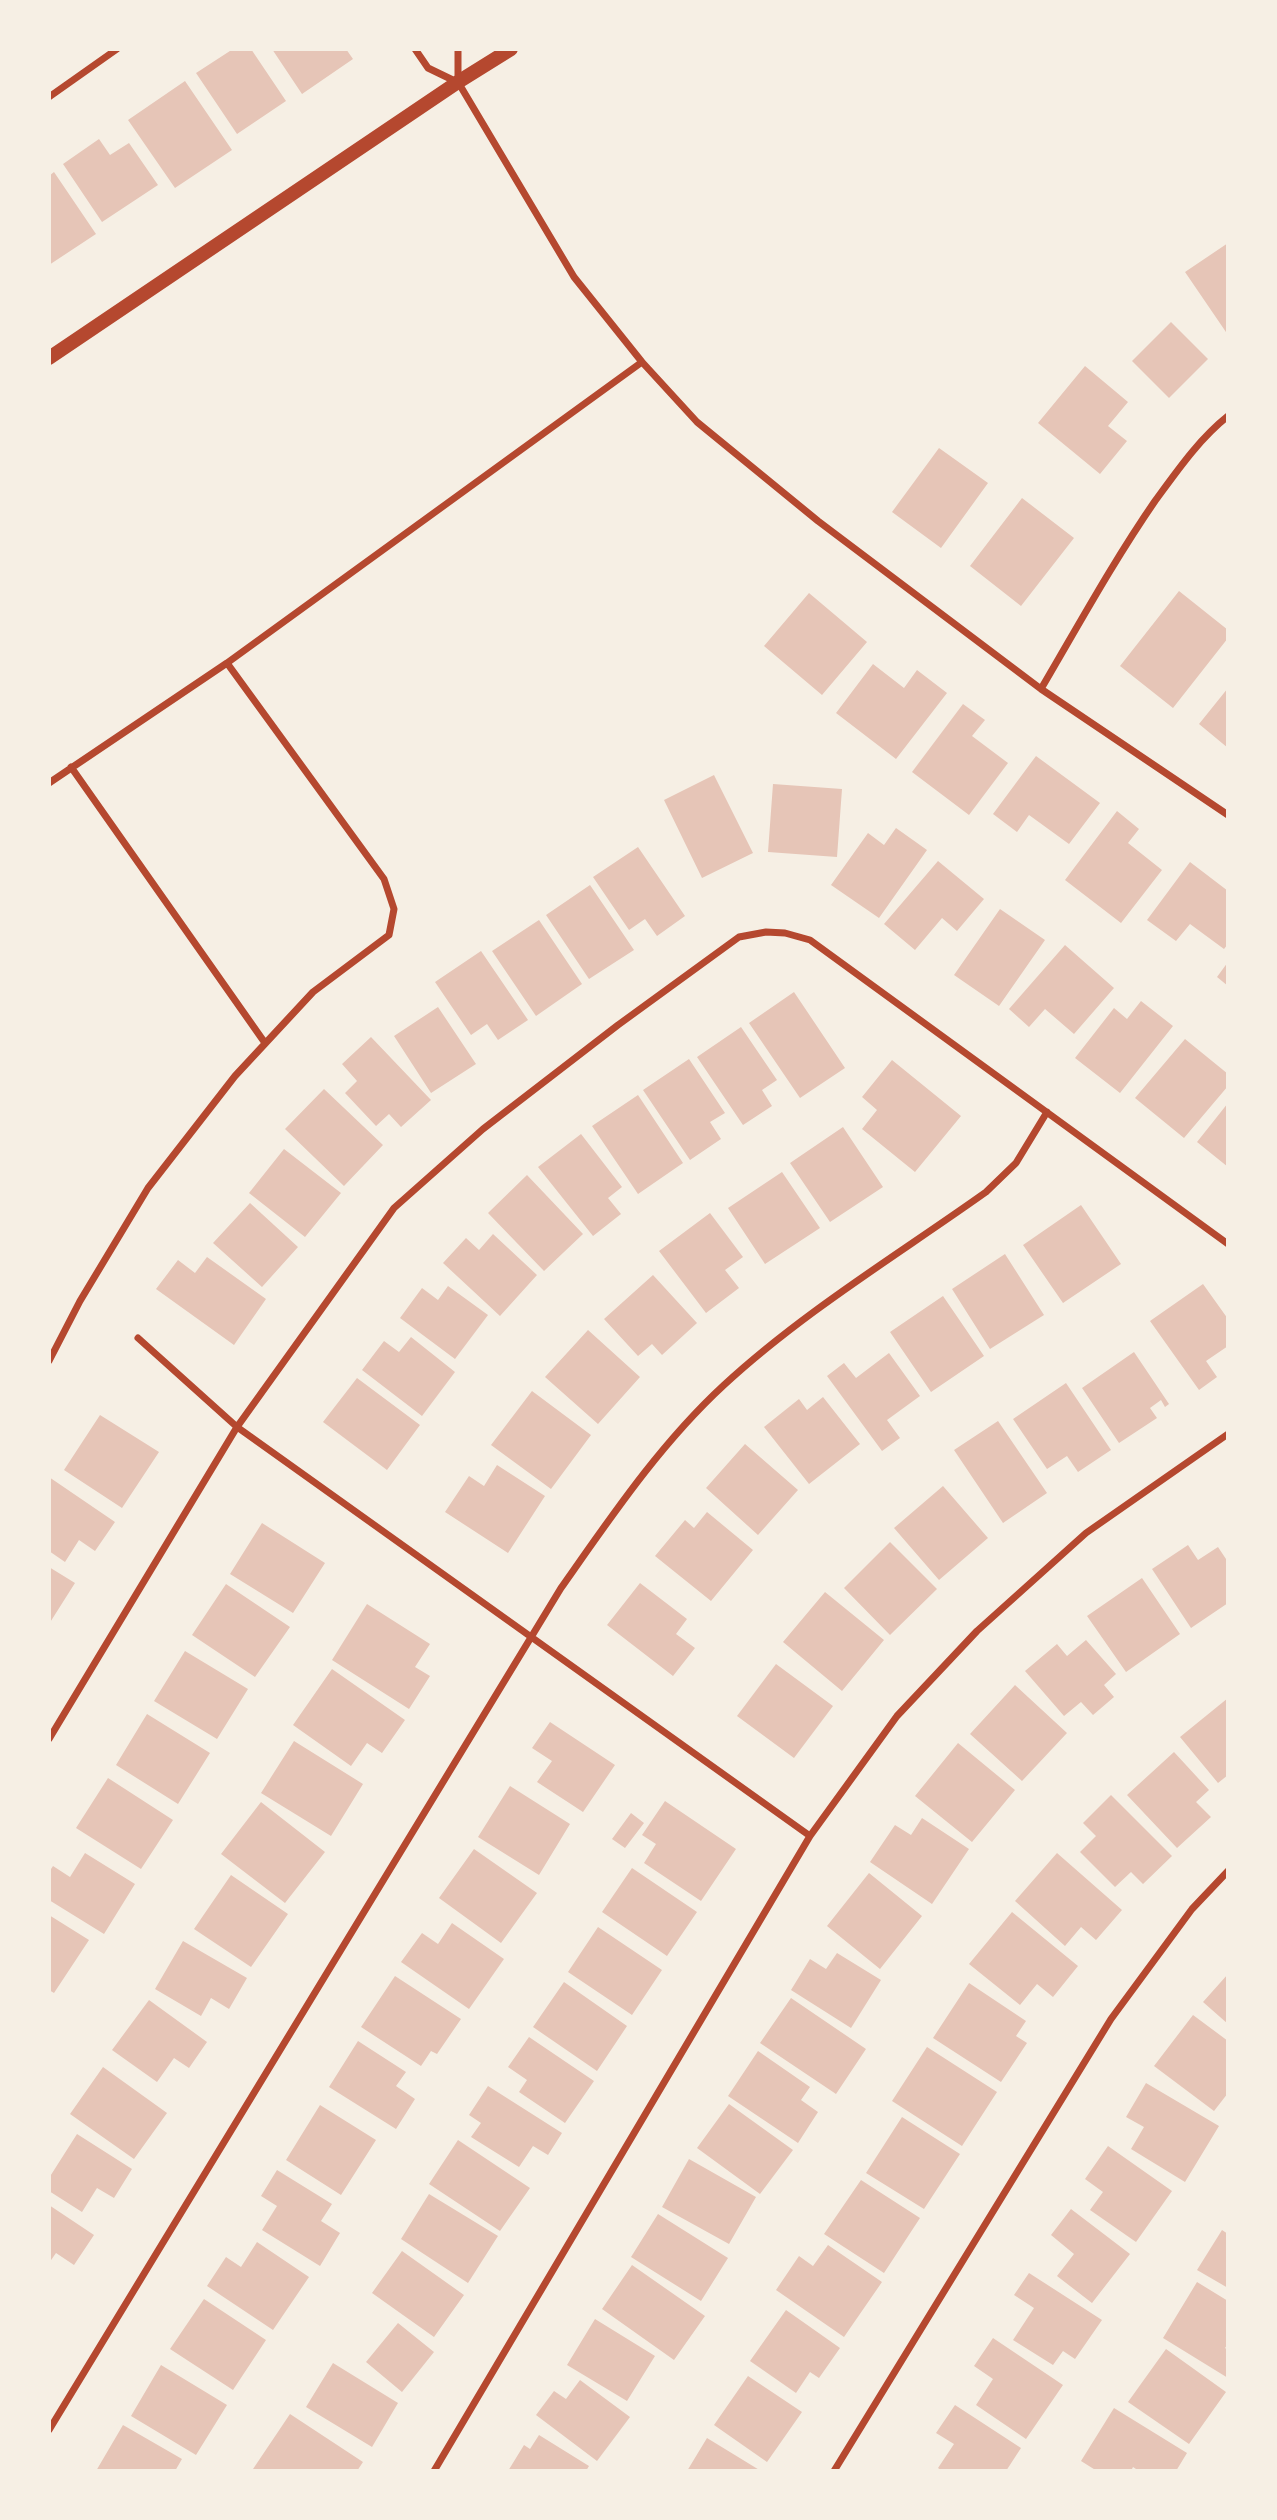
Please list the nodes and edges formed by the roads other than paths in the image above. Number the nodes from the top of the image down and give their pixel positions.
1 (117, 49) edge
2 (415, 49) edge
3 (458, 49) edge
4 (512, 49) edge
5 (458, 82) junction
6 (49, 97) edge
7 (49, 358) edge
8 (642, 362) junction
9 (1228, 416) edge
10 (227, 663) junction
11 (1041, 689) junction
12 (71, 767) junction
13 (49, 783) edge
14 (1228, 815) edge
15 (265, 1044) junction
16 (1047, 1112) junction
17 (1228, 1244) edge
18 (138, 1338) dead end
19 (49, 1361) edge
20 (237, 1427) junction
21 (1228, 1434) edge
22 (532, 1639) junction
23 (49, 1739) edge
24 (810, 1836) junction
25 (1228, 1871) edge
26 (49, 2430) edge
27 (434, 2471) edge
28 (834, 2471) edge

1 - 6 street
2 - 5 street
3 - 5 street
4 - 5 main road
5 - 7 main road
5 - 8 street
8 - 10 street
8 - 11 street
9 - 11 street
10 - 12 street
10 - 15 street
11 - 14 street
12 - 13 street
12 - 15 street
15 - 19 street
16 - 17 street
16 - 20 street
16 - 22 street
18 - 20 street
20 - 22 street
20 - 23 street
21 - 24 street
22 - 24 street
22 - 26 street
24 - 27 street
25 - 28 street

